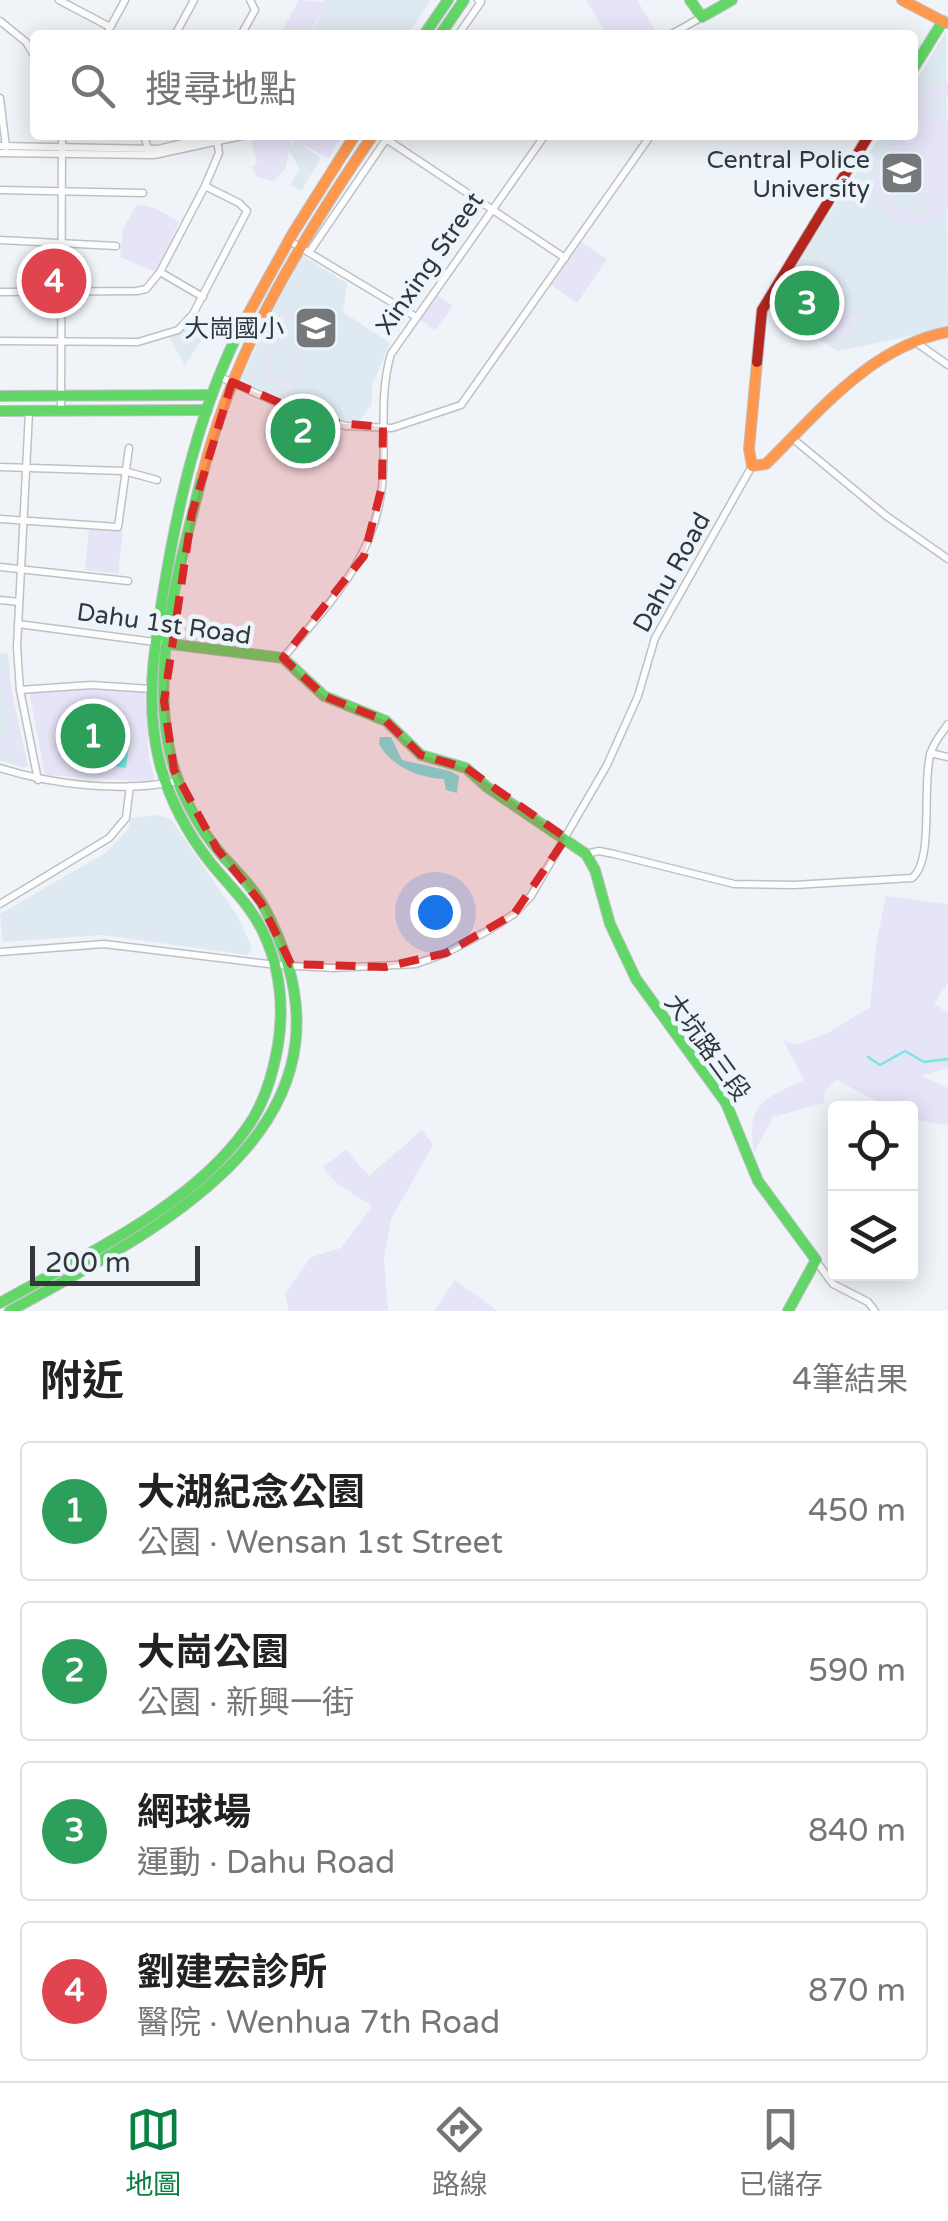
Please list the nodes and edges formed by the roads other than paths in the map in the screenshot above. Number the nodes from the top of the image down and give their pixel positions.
1 (60, 0) edge
2 (125, 0) edge
3 (194, 0) edge
4 (250, 0) edge
5 (448, 0) edge
6 (464, 0) edge
7 (478, 0) edge
8 (690, 0) edge
9 (732, 0) edge
10 (902, 0) edge
11 (702, 17) junction
12 (0, 21) edge
13 (945, 23) edge
14 (106, 30) edge
15 (109, 30) edge
16 (178, 30) edge
17 (244, 30) edge
18 (427, 30) edge
19 (443, 30) edge
20 (461, 30) edge
21 (679, 30) edge
22 (30, 49) edge
23 (918, 62) edge
24 (0, 98) edge
25 (62, 140) edge
26 (145, 140) edge
27 (203, 140) edge
28 (217, 140) edge
29 (352, 140) edge
30 (369, 140) edge
31 (385, 140) edge
32 (391, 140) edge
33 (541, 140) edge
34 (647, 140) edge
35 (866, 140) edge
36 (3, 150) edge
37 (63, 151) junction
38 (148, 152) junction
39 (205, 186) junction
40 (0, 190) edge
41 (62, 190) junction
42 (142, 193) dead end
43 (492, 208) junction
44 (287, 239) junction
45 (0, 240) edge
46 (62, 243) junction
47 (116, 246) dead end
48 (305, 248) junction
49 (564, 258) junction
50 (160, 272) junction
51 (0, 292) edge
52 (62, 293) junction
53 (203, 297) junction
54 (416, 317) junction
55 (948, 332) edge
56 (0, 341) edge
57 (913, 341) junction
58 (62, 342) junction
59 (948, 364) edge
60 (220, 376) junction
61 (232, 382) junction
62 (212, 395) junction
63 (0, 396) edge
64 (62, 396) junction
65 (206, 410) junction
66 (0, 412) edge
67 (29, 412) junction
68 (62, 412) junction
69 (220, 412) junction
70 (383, 428) junction
71 (792, 438) junction
72 (129, 448) dead end
73 (752, 466) junction
74 (0, 468) edge
75 (27, 469) junction
76 (124, 472) junction
77 (156, 480) dead end
78 (0, 519) edge
79 (24, 520) junction
80 (948, 559) edge
81 (0, 568) edge
82 (21, 569) junction
83 (128, 581) dead end
84 (0, 600) edge
85 (20, 602) junction
86 (18, 624) junction
87 (156, 642) junction
88 (170, 644) junction
89 (283, 658) junction
90 (152, 689) junction
91 (20, 690) junction
92 (948, 724) edge
93 (930, 753) junction
94 (948, 756) edge
95 (0, 768) edge
96 (38, 780) junction
97 (172, 782) junction
98 (130, 786) junction
99 (566, 838) junction
100 (586, 854) junction
101 (0, 904) edge
102 (0, 952) edge
103 (291, 964) junction
104 (276, 965) junction
105 (158, 1207) junction
106 (166, 1218) junction
107 (816, 1260) junction
108 (0, 1303) edge
109 (10, 1311) edge
110 (788, 1311) edge
111 (875, 1311) edge

1 - 14 street
2 - 15 street
3 - 16 street
4 - 17 street
5 - 18 street
6 - 19 street
7 - 20 street
8 - 11 street
9 - 11 street
10 - 13 street
11 - 21 street
12 - 22 street
13 - 23 street
24 - 36 street
25 - 37 street
26 - 38 street
27 - 38 street
28 - 39 street
29 - 44 street
30 - 48 street
31 - 48 street
32 - 43 street
33 - 43 street, Xinxing Street
34 - 49 street
35 - 73 street, Dahu Road
36 - 37 street
37 - 38 street
37 - 41 street
39 - 50 street
39 - 53 street
40 - 41 street
41 - 42 street
41 - 46 street
43 - 49 street
43 - 54 street, Xinxing Street
44 - 48 street
44 - 60 street
45 - 46 street
46 - 47 street
46 - 52 street
48 - 54 street
48 - 61 street
49 - 70 street
50 - 52 street
50 - 53 street
51 - 52 street
52 - 58 street
53 - 58 street
54 - 70 street, Xinxing Street
55 - 57 street
56 - 58 street
57 - 59 street
57 - 71 street
58 - 64 street
60 - 61 street
60 - 62 street
61 - 69 street
61 - 70 street
62 - 64 street
62 - 65 street
62 - 69 street
63 - 64 street
64 - 68 street
65 - 68 street
65 - 69 street
65 - 87 street
66 - 67 street
67 - 68 street
67 - 75 street
69 - 88 street
70 - 89 street, Dahu 1st Road
71 - 73 street
71 - 80 street
72 - 76 street
73 - 99 street, Dahu Road
74 - 75 street
75 - 76 street
75 - 79 street
76 - 77 street
76 - 79 street
78 - 79 street
79 - 82 street
81 - 82 street
82 - 83 street
82 - 85 street
84 - 85 street
85 - 86 street
86 - 87 street, Dahu 1st Road
86 - 91 street
87 - 88 street, Dahu 1st Road
87 - 90 street
88 - 89 street, Dahu 1st Road
88 - 97 street
89 - 99 street
90 - 91 street
90 - 97 street
91 - 96 street
92 - 93 street
93 - 94 street
93 - 100 street
95 - 96 street
96 - 98 street
97 - 98 street
97 - 103 street
97 - 104 street
98 - 101 street
99 - 100 street
99 - 103 street, Dahu Road
100 - 107 street, 大坑路三段
102 - 104 street, Dahu Road
103 - 104 street, Dahu Road
103 - 106 street
104 - 105 street
105 - 106 street
105 - 108 street
106 - 109 street
107 - 110 street
107 - 111 street, 大坑路三段

